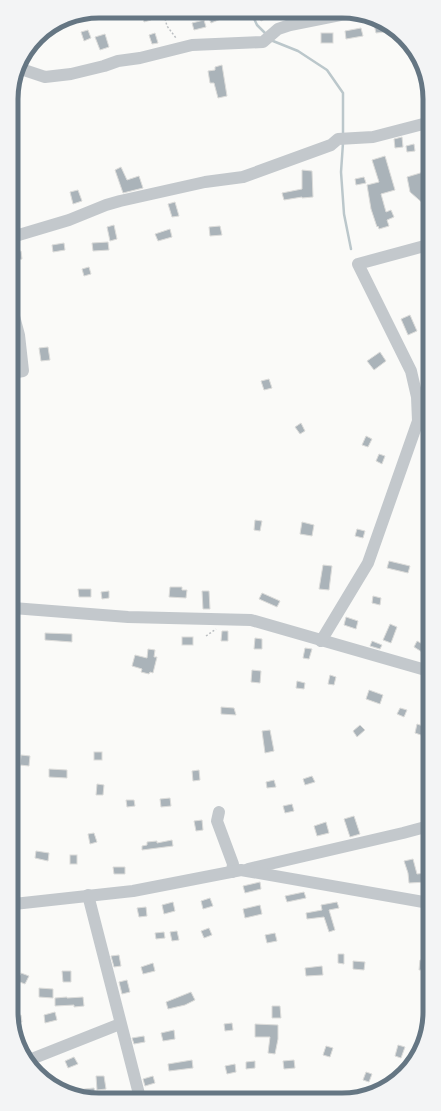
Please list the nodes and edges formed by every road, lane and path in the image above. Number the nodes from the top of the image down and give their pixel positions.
1 (165, 18) edge
2 (325, 18) edge
3 (184, 47) junction
4 (23, 70) edge
5 (423, 124) edge
6 (18, 235) edge
7 (423, 246) edge
8 (18, 331) edge
9 (18, 372) edge
10 (18, 608) edge
11 (321, 641) junction
12 (423, 669) edge
13 (219, 812) dead end
14 (423, 828) edge
15 (236, 871) junction
16 (88, 895) junction
17 (423, 902) edge
18 (18, 904) edge
19 (120, 1024) junction
20 (33, 1058) edge
21 (139, 1093) edge

1 - 3 path
2 - 3 street
3 - 4 street
5 - 6 street
7 - 11 street
8 - 9 street
10 - 11 street
11 - 12 street
13 - 15 street
14 - 15 street
15 - 16 street
15 - 17 street
16 - 18 street
16 - 19 street
19 - 20 street
19 - 21 street

